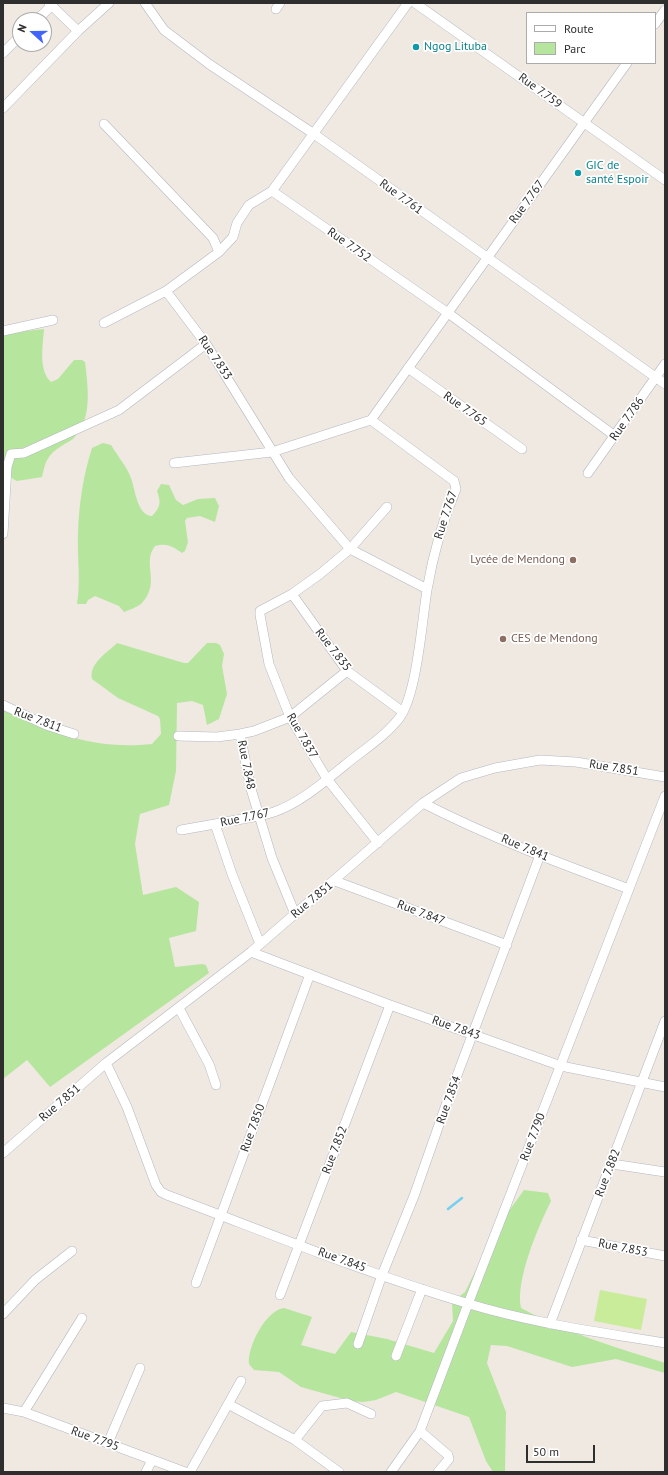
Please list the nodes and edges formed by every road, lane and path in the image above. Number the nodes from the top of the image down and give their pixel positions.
1 (109, 3) edge
2 (145, 3) edge
3 (408, 3) edge
4 (415, 3) edge
5 (51, 4) edge
6 (665, 10) edge
7 (44, 12) edge
8 (656, 23) edge
9 (78, 31) junction
10 (12, 44) edge
11 (3, 53) edge
12 (626, 64) edge
13 (4, 107) edge
14 (584, 122) junction
15 (104, 124) dead end
16 (314, 134) junction
17 (665, 180) edge
18 (272, 191) junction
19 (219, 252) junction
20 (487, 258) junction
21 (166, 291) junction
22 (448, 313) junction
23 (53, 320) dead end
24 (104, 322) dead end
25 (3, 331) edge
26 (206, 344) junction
27 (665, 364) edge
28 (408, 368) junction
29 (655, 378) junction
30 (665, 384) edge
31 (371, 420) junction
32 (615, 436) junction
33 (522, 449) dead end
34 (272, 452) junction
35 (174, 463) dead end
36 (5, 466) edge
37 (588, 473) dead end
38 (387, 507) dead end
39 (3, 534) edge
40 (350, 549) junction
41 (427, 589) junction
42 (292, 594) junction
43 (347, 671) junction
44 (3, 705) edge
45 (403, 712) junction
46 (290, 717) junction
47 (74, 734) dead end
48 (240, 734) junction
49 (178, 736) dead end
50 (665, 777) edge
51 (327, 779) junction
52 (665, 796) edge
53 (423, 803) junction
54 (259, 816) junction
55 (215, 824) junction
56 (180, 830) dead end
57 (378, 843) junction
58 (540, 855) junction
59 (335, 881) junction
60 (629, 889) junction
61 (295, 914) junction
62 (260, 944) junction
63 (507, 945) junction
64 (251, 952) junction
65 (310, 974) junction
66 (390, 1005) junction
67 (179, 1008) junction
68 (665, 1021) edge
69 (474, 1034) junction
70 (106, 1063) junction
71 (561, 1066) junction
72 (641, 1083) junction
73 (216, 1085) dead end
74 (665, 1087) edge
75 (3, 1153) edge
76 (612, 1164) junction
77 (665, 1172) edge
78 (221, 1215) junction
79 (581, 1240) junction
80 (299, 1244) junction
81 (72, 1251) dead end
82 (665, 1256) edge
83 (382, 1275) junction
84 (196, 1283) dead end
85 (422, 1289) junction
86 (280, 1295) dead end
87 (468, 1304) junction
88 (3, 1314) edge
89 (82, 1318) dead end
90 (550, 1324) junction
91 (665, 1343) edge
92 (358, 1344) dead end
93 (396, 1356) dead end
94 (140, 1368) dead end
95 (241, 1381) dead end
96 (228, 1404) junction
97 (3, 1408) edge
98 (24, 1412) junction
99 (371, 1414) dead end
100 (420, 1431) junction
101 (295, 1440) junction
102 (108, 1443) junction
103 (152, 1460) junction
104 (146, 1472) edge
105 (186, 1472) edge
106 (190, 1472) edge
107 (338, 1472) edge
108 (391, 1472) edge
109 (438, 1472) edge

1 - 9 street
2 - 16 street, Rue 7.761
3 - 16 street
4 - 14 street, Rue 7.759
5 - 7 street
5 - 9 street
6 - 8 street
9 - 13 street
10 - 11 street
12 - 14 street, Rue 7.767
14 - 17 street, Rue 7.759
14 - 20 street, Rue 7.767
15 - 19 street
16 - 18 street
16 - 20 street, Rue 7.761
18 - 19 street
18 - 22 street, Rue 7.752
19 - 21 street
20 - 22 street, Rue 7.767
20 - 29 street, Rue 7.761
21 - 24 street
21 - 26 street, Rue 7.833
22 - 28 street, Rue 7.767
22 - 32 street, Rue 7.752
23 - 25 street
26 - 34 street, Rue 7.833
26 - 36 street
27 - 29 street, Rue 7.786
28 - 31 street, Rue 7.767
28 - 33 street, Rue 7.765
29 - 30 street, Rue 7.761
29 - 32 street, Rue 7.786
31 - 34 street
31 - 41 street, Rue 7.767
32 - 37 street, Rue 7.786
34 - 35 street
34 - 40 street, Rue 7.833
36 - 39 street
38 - 40 street
40 - 41 street, Rue 7.833
40 - 42 street
41 - 45 street, Rue 7.767
42 - 43 street, Rue 7.835
42 - 46 street, Rue 7.837
43 - 45 street, Rue 7.835
43 - 46 street, Rue 7.848
44 - 47 street, Rue 7.811
45 - 51 street, Rue 7.767
46 - 48 street, Rue 7.848
46 - 51 street, Rue 7.837
48 - 49 street
48 - 54 street, Rue 7.848
50 - 53 street, Rue 7.851
51 - 54 street, Rue 7.767
51 - 57 street, Rue 7.837
52 - 60 street, Rue 7.790
53 - 57 street, Rue 7.851
53 - 58 street, Rue 7.841
54 - 55 street, Rue 7.767
54 - 61 street, Rue 7.848
55 - 56 street
55 - 62 street, Rue 7.767
57 - 59 street, Rue 7.851
58 - 60 street, Rue 7.841
58 - 63 street, Rue 7.854
59 - 61 street, Rue 7.851
59 - 63 street, Rue 7.847
60 - 71 street, Rue 7.790
61 - 62 street, Rue 7.851
62 - 64 street, Rue 7.851
63 - 69 street, Rue 7.854
64 - 65 street, Rue 7.843
64 - 67 street, Rue 7.851
65 - 66 street, Rue 7.843
65 - 78 street, Rue 7.850
66 - 69 street, Rue 7.843
66 - 80 street, Rue 7.852
67 - 70 street, Rue 7.851
67 - 73 street
68 - 72 street, Rue 7.882
69 - 71 street, Rue 7.843
69 - 83 street, Rue 7.854
70 - 75 street, Rue 7.851
70 - 78 street, Rue 7.845
71 - 72 street, Rue 7.843
71 - 87 street, Rue 7.790
72 - 74 street, Rue 7.843
72 - 76 street, Rue 7.882
76 - 77 street
76 - 79 street, Rue 7.882
78 - 80 street, Rue 7.845
78 - 84 street, Rue 7.850
79 - 82 street, Rue 7.853
79 - 90 street, Rue 7.882
80 - 83 street, Rue 7.845
80 - 86 street, Rue 7.852
81 - 88 street
83 - 85 street, Rue 7.845
83 - 92 street, Rue 7.854
85 - 87 street, Rue 7.845
85 - 93 street
87 - 90 street, Rue 7.845
87 - 100 street, Rue 7.790
89 - 98 street
90 - 91 street, Rue 7.845
94 - 102 street
95 - 96 street
96 - 101 street
96 - 106 street
97 - 98 street, Rue 7.795
98 - 102 street, Rue 7.795
99 - 101 street
100 - 108 street, Rue 7.790
100 - 109 street
101 - 107 street
102 - 103 street, Rue 7.795
103 - 104 street
103 - 105 street, Rue 7.795

